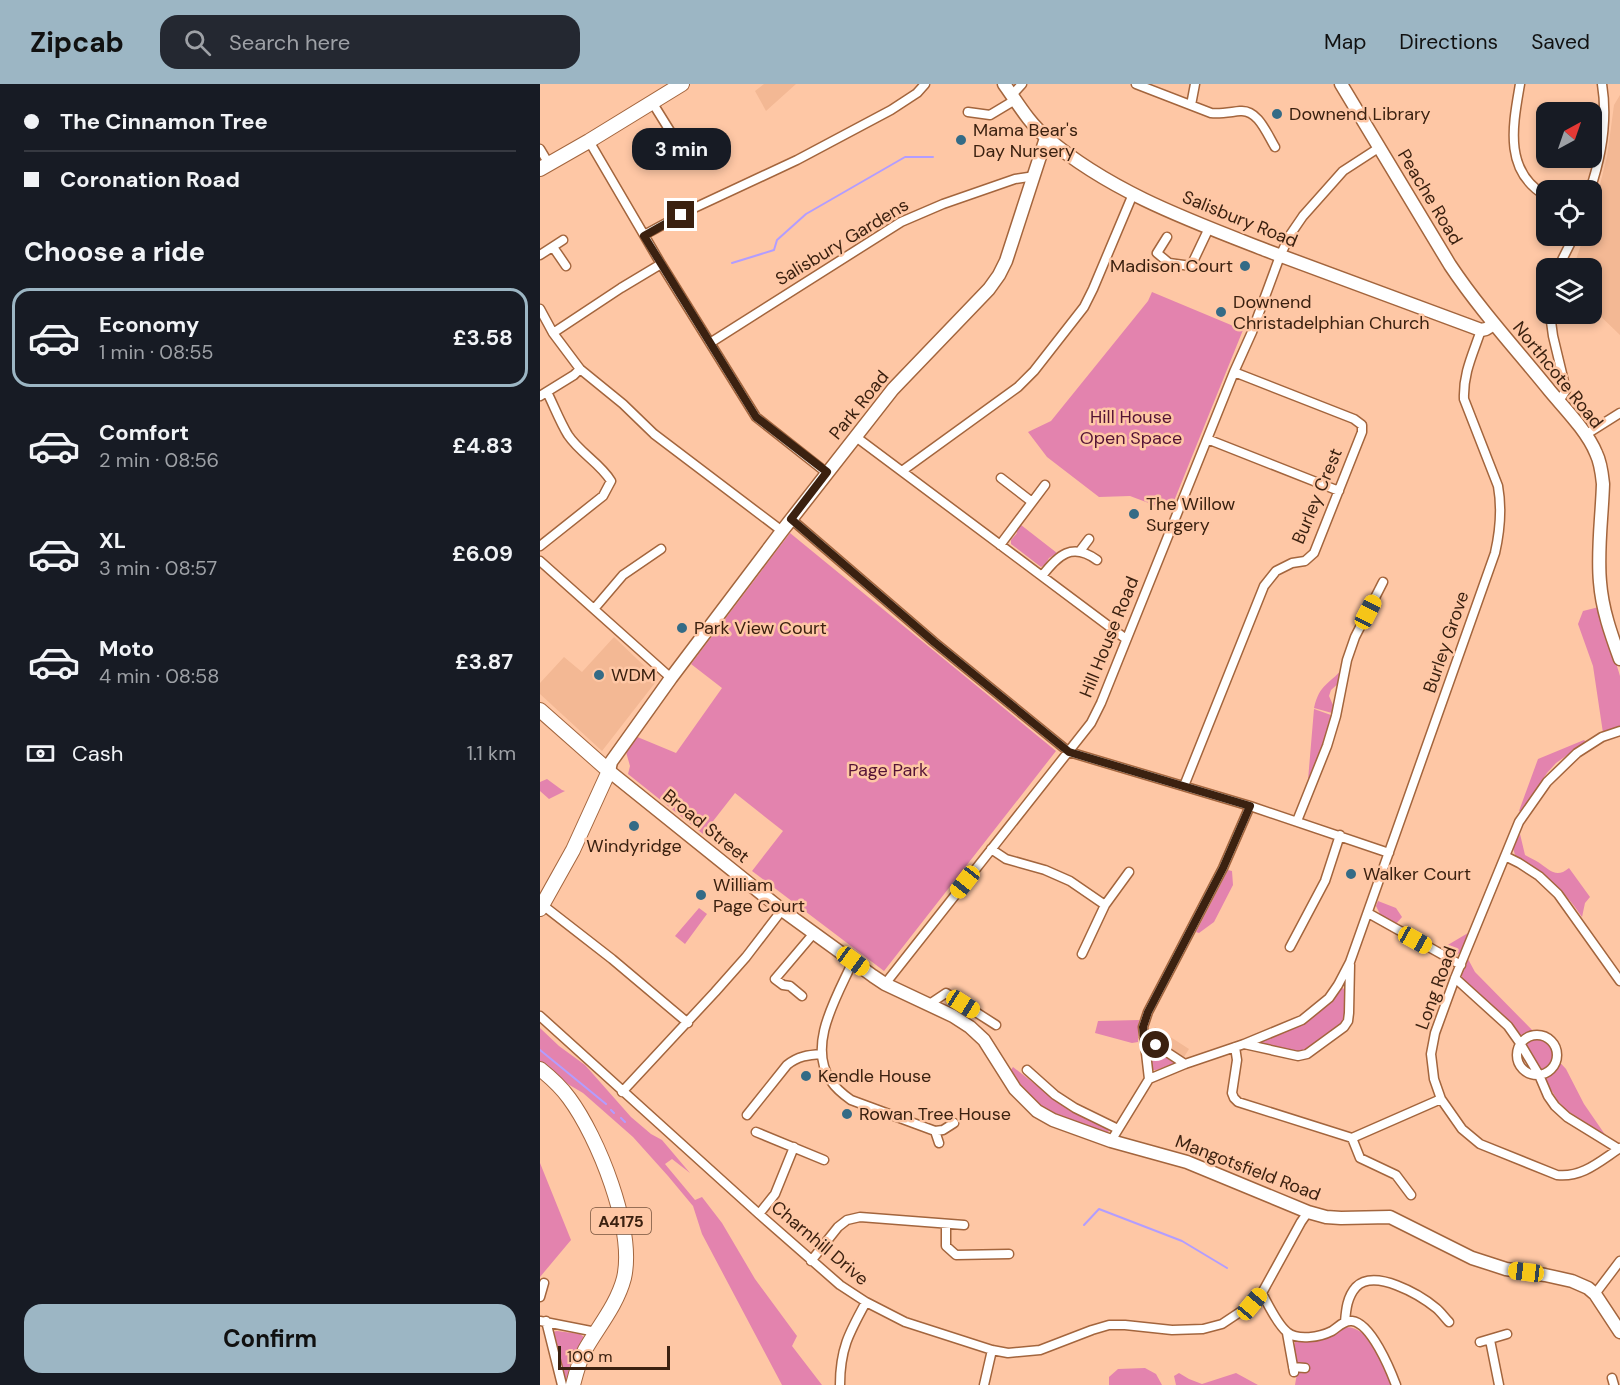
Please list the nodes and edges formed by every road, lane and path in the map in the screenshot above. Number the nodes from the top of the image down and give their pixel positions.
1 (682, 84) edge
2 (925, 84) edge
3 (1004, 84) edge
4 (1022, 84) edge
5 (1137, 84) edge
6 (1195, 84) edge
7 (1341, 84) edge
8 (1521, 84) edge
9 (1602, 84) edge
10 (1014, 98) junction
11 (652, 102) junction
12 (1191, 105) junction
13 (968, 112) dead end
14 (669, 125) dead end
15 (1046, 138) junction
16 (589, 141) junction
17 (1275, 147) dead end
18 (1380, 147) junction
19 (540, 149) edge
20 (544, 166) edge
21 (1035, 176) junction
22 (1592, 180) edge
23 (1536, 189) edge
24 (1133, 194) junction
25 (1209, 228) junction
26 (644, 236) junction
27 (1167, 237) dead end
28 (563, 240) dead end
29 (553, 247) junction
30 (540, 255) edge
31 (1280, 256) junction
32 (661, 264) junction
33 (566, 266) dead end
34 (540, 309) edge
35 (1494, 324) junction
36 (1551, 324) edge
37 (1481, 330) junction
38 (554, 333) junction
39 (710, 343) junction
40 (580, 369) junction
41 (1234, 372) junction
42 (543, 394) edge
43 (1559, 401) junction
44 (1620, 413) edge
45 (1585, 435) junction
46 (856, 437) junction
47 (1207, 440) junction
48 (902, 471) junction
49 (827, 472) junction
50 (1001, 478) dead end
51 (1045, 485) dead end
52 (1339, 491) junction
53 (1032, 502) junction
54 (791, 519) junction
55 (782, 531) junction
56 (1089, 538) dead end
57 (1000, 545) junction
58 (540, 546) edge
59 (661, 549) dead end
60 (1080, 551) junction
61 (1097, 560) dead end
62 (540, 561) edge
63 (1042, 576) junction
64 (1383, 582) dead end
65 (594, 609) junction
66 (1126, 639) junction
67 (1619, 654) edge
68 (671, 678) junction
69 (540, 710) edge
70 (1620, 731) edge
71 (1069, 752) junction
72 (609, 771) junction
73 (1184, 786) junction
74 (1250, 806) junction
75 (1297, 821) junction
76 (1340, 835) junction
77 (991, 849) junction
78 (1389, 853) junction
79 (1504, 856) junction
80 (1129, 872) dead end
81 (541, 905) edge
82 (1105, 905) junction
83 (782, 910) junction
84 (1368, 913) junction
85 (814, 933) junction
86 (1290, 947) dead end
87 (1082, 954) dead end
88 (853, 961) junction
89 (1350, 962) junction
90 (1461, 965) junction
91 (1455, 978) junction
92 (1620, 981) edge
93 (885, 984) junction
94 (802, 996) dead end
95 (928, 1005) junction
96 (540, 1016) edge
97 (688, 1023) junction
98 (996, 1025) dead end
99 (1144, 1037) junction
100 (1520, 1043) junction
101 (1239, 1046) junction
102 (822, 1054) junction
103 (1185, 1064) junction
104 (540, 1069) edge
105 (1027, 1070) dead end
106 (1539, 1076) junction
107 (1149, 1078) junction
108 (622, 1092) junction
109 (749, 1095) dead end
110 (1442, 1099) junction
111 (758, 1102) junction
112 (747, 1115) dead end
113 (954, 1122) dead end
114 (1118, 1129) junction
115 (935, 1131) junction
116 (756, 1132) dead end
117 (1352, 1138) junction
118 (1111, 1141) junction
119 (939, 1143) dead end
120 (794, 1147) junction
121 (1619, 1148) edge
122 (824, 1160) dead end
123 (1411, 1195) dead end
124 (1308, 1212) junction
125 (759, 1214) junction
126 (946, 1225) junction
127 (964, 1226) dead end
128 (1009, 1254) dead end
129 (811, 1261) junction
130 (1620, 1261) edge
131 (544, 1283) dead end
132 (1262, 1293) junction
133 (1595, 1294) junction
134 (540, 1297) edge
135 (866, 1302) junction
136 (543, 1321) edge
137 (1345, 1322) junction
138 (1449, 1323) dead end
139 (596, 1332) junction
140 (1620, 1332) edge
141 (1287, 1333) junction
142 (1507, 1334) dead end
143 (1490, 1340) junction
144 (1480, 1342) dead end
145 (992, 1350) junction
146 (1305, 1368) dead end
147 (562, 1385) edge
148 (573, 1385) edge
149 (840, 1385) edge
150 (984, 1385) edge
151 (1396, 1385) edge
152 (1499, 1385) edge

1 - 11 main road
2 - 26 street
3 - 10 street, Salisbury Road
4 - 10 street
5 - 12 street
6 - 12 street
7 - 18 street, Peache Road
8 - 23 street
9 - 22 street
10 - 13 street
10 - 15 street, Salisbury Road
11 - 14 street
11 - 16 main road
12 - 17 street
15 - 21 street, Park Road
15 - 24 street, Salisbury Road
16 - 20 main road
16 - 26 street
18 - 31 street, Hill House Road
18 - 35 street, Peache Road
19 - 20 street
21 - 39 street, Salisbury Gardens
21 - 46 street, Park Road
24 - 25 street, Salisbury Road
24 - 48 street
25 - 27 street
25 - 31 street, Salisbury Road
26 - 32 street
28 - 29 street
29 - 30 street
29 - 33 street
31 - 37 street, Salisbury Road
31 - 41 street, Hill House Road
32 - 38 street
32 - 39 street
34 - 38 street
35 - 37 street
35 - 43 street, Northcote Road
36 - 43 street
37 - 78 street, Burley Grove
38 - 40 street
39 - 49 street
40 - 42 street
40 - 55 street
41 - 47 street, Hill House Road
41 - 52 street, Burley Crest
42 - 58 street
43 - 45 street, Northcote Road
44 - 45 street
45 - 67 street, Northcote Road
46 - 48 street
46 - 49 street, Park Road
47 - 52 street
47 - 66 street, Hill House Road
48 - 57 street
49 - 54 street, Park Road
50 - 53 street
51 - 53 street
52 - 73 street, Burley Crest
53 - 57 street
54 - 55 street, Park Road
54 - 71 street
55 - 68 street, Park Road
56 - 60 street
57 - 63 street
59 - 65 street
60 - 61 street
60 - 63 street
62 - 65 street
63 - 66 street
64 - 75 street
65 - 68 street
66 - 71 street, Hill House Road
68 - 72 street, Park Road
69 - 72 main road, Broad Street
70 - 79 street, Long Road
71 - 73 street
71 - 77 street, Hill House Road
72 - 81 main road
72 - 83 street, Broad Street
73 - 74 street
74 - 75 street
74 - 99 street
75 - 76 street
76 - 78 street
76 - 86 street
77 - 82 street
77 - 93 street, Hill House Road
78 - 84 street, Burley Grove
79 - 90 street, Long Road
79 - 92 street
80 - 82 street
81 - 97 street
82 - 87 street
83 - 85 street, Broad Street
83 - 97 street
84 - 89 street, Burley Grove
84 - 90 street
85 - 88 street, Broad Street
85 - 94 street
88 - 93 street, Broad Street
88 - 102 street
89 - 101 street, Burley Grove
89 - 101 street, Burley Grove
90 - 91 street, Long Road
91 - 100 street
91 - 110 street, Long Road
93 - 95 street, Mangotsfield Road
95 - 98 street
95 - 118 street, Mangotsfield Road
96 - 108 street, Charnhill Drive
97 - 108 street
99 - 103 street
99 - 107 street
100 - 106 street
100 - 106 street
101 - 103 street, Burley Grove
101 - 117 street
102 - 111 street
102 - 115 street
103 - 107 street, Burley Grove
104 - 139 main road, A4175
105 - 114 street
106 - 121 street
107 - 114 street
108 - 125 street, Charnhill Drive
109 - 111 street
110 - 117 street
110 - 121 street, Long Road
111 - 112 street
113 - 115 street
114 - 118 street
115 - 119 street
116 - 120 street
117 - 123 street
118 - 124 street, Mangotsfield Road
120 - 122 street
120 - 125 street
124 - 132 street, Charnhill Drive
124 - 133 street, Mangotsfield Road
125 - 129 street, Charnhill Drive
126 - 127 street
126 - 128 street
126 - 129 street
129 - 135 street, Charnhill Drive
130 - 133 street
131 - 134 street
132 - 141 street
132 - 145 street, Charnhill Drive
133 - 140 street, Mangotsfield Road
135 - 145 street, Charnhill Drive
135 - 149 street
136 - 139 street
136 - 147 street
137 - 138 street
137 - 141 street
137 - 151 street
139 - 148 main road, A4175
141 - 146 street
142 - 143 street
143 - 144 street
143 - 152 street
145 - 150 street

